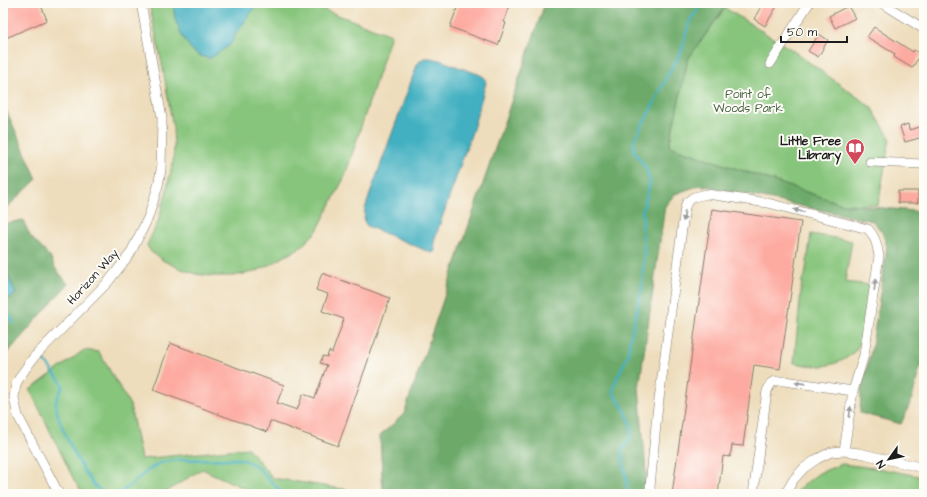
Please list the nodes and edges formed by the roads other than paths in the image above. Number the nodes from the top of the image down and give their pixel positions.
1 (141, 3) edge
2 (809, 3) edge
3 (882, 3) edge
4 (924, 29) edge
5 (770, 64) dead end
6 (870, 162) dead end
7 (924, 164) edge
8 (853, 391) junction
9 (844, 451) junction
10 (924, 468) edge
11 (59, 494) edge
12 (651, 494) edge
13 (752, 494) edge
14 (785, 494) edge

1 - 11 street, Horizon Way
2 - 5 street
3 - 4 street
6 - 7 street
9 -> 8 street
8 -> 12 street
8 -> 13 street
9 - 10 street
9 - 14 street

